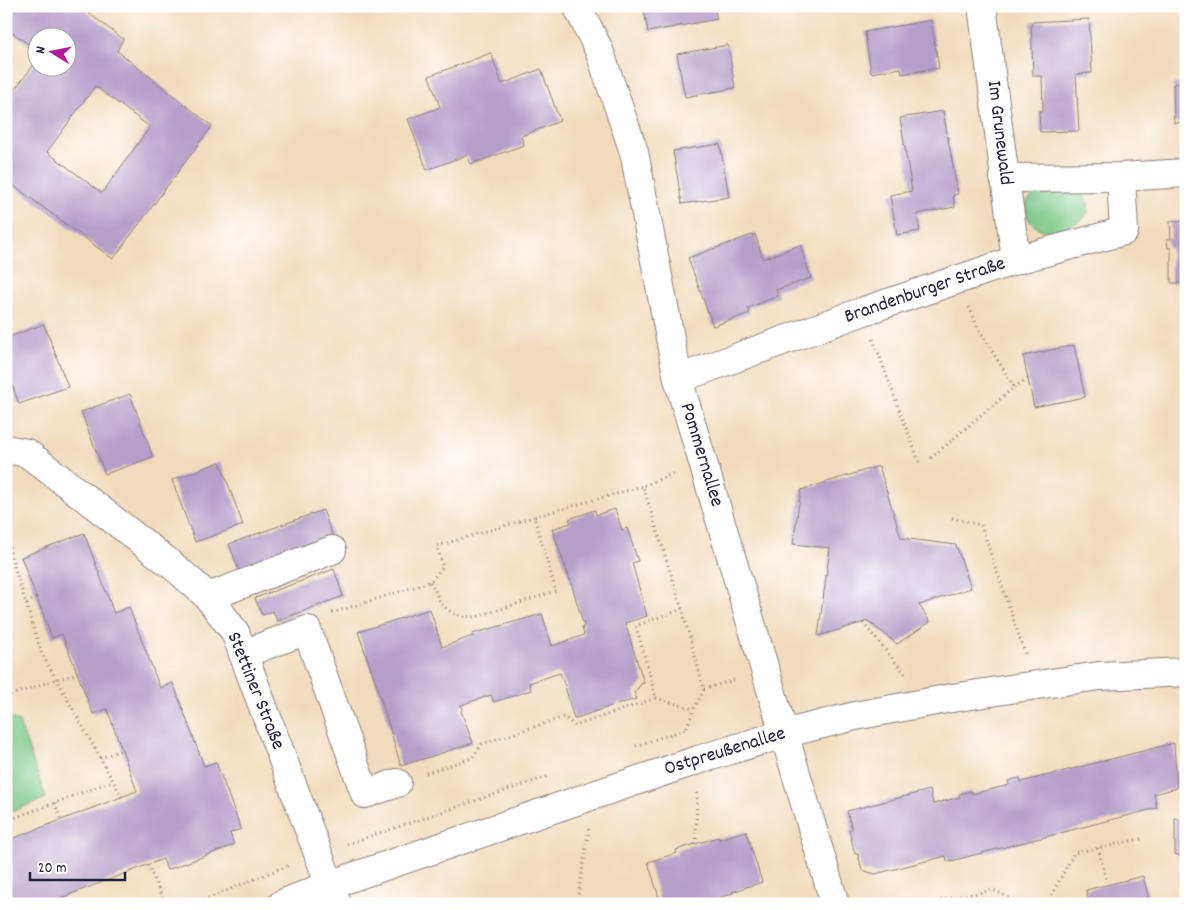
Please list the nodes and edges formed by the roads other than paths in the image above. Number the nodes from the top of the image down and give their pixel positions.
1 (577, 6) edge
2 (982, 6) edge
3 (1186, 173) edge
4 (1121, 177) junction
5 (1004, 178) junction
6 (1016, 260) junction
7 (678, 379) junction
8 (6, 450) edge
9 (332, 550) dead end
10 (208, 597) junction
11 (244, 654) junction
12 (1186, 672) edge
13 (783, 734) junction
14 (397, 783) road end
15 (333, 894) edge
16 (282, 904) edge
17 (835, 904) edge

1 - 7 street, Pommernallee
2 - 5 street, Im Grunewald
3 - 4 street
4 - 5 street
4 - 6 street, Brandenburger Straße
5 - 6 street, Im Grunewald
6 - 7 street, Brandenburger Straße
7 - 13 street, Pommernallee
8 - 10 street, Stettiner Straße
9 - 10 street
10 - 11 street, Stettiner Straße
11 - 14 street
11 - 15 street, Stettiner Straße
12 - 13 street, Ostpreußenallee
13 - 15 street, Ostpreußenallee
13 - 17 street, Pommernallee
15 - 16 street, Ostpreußenallee

